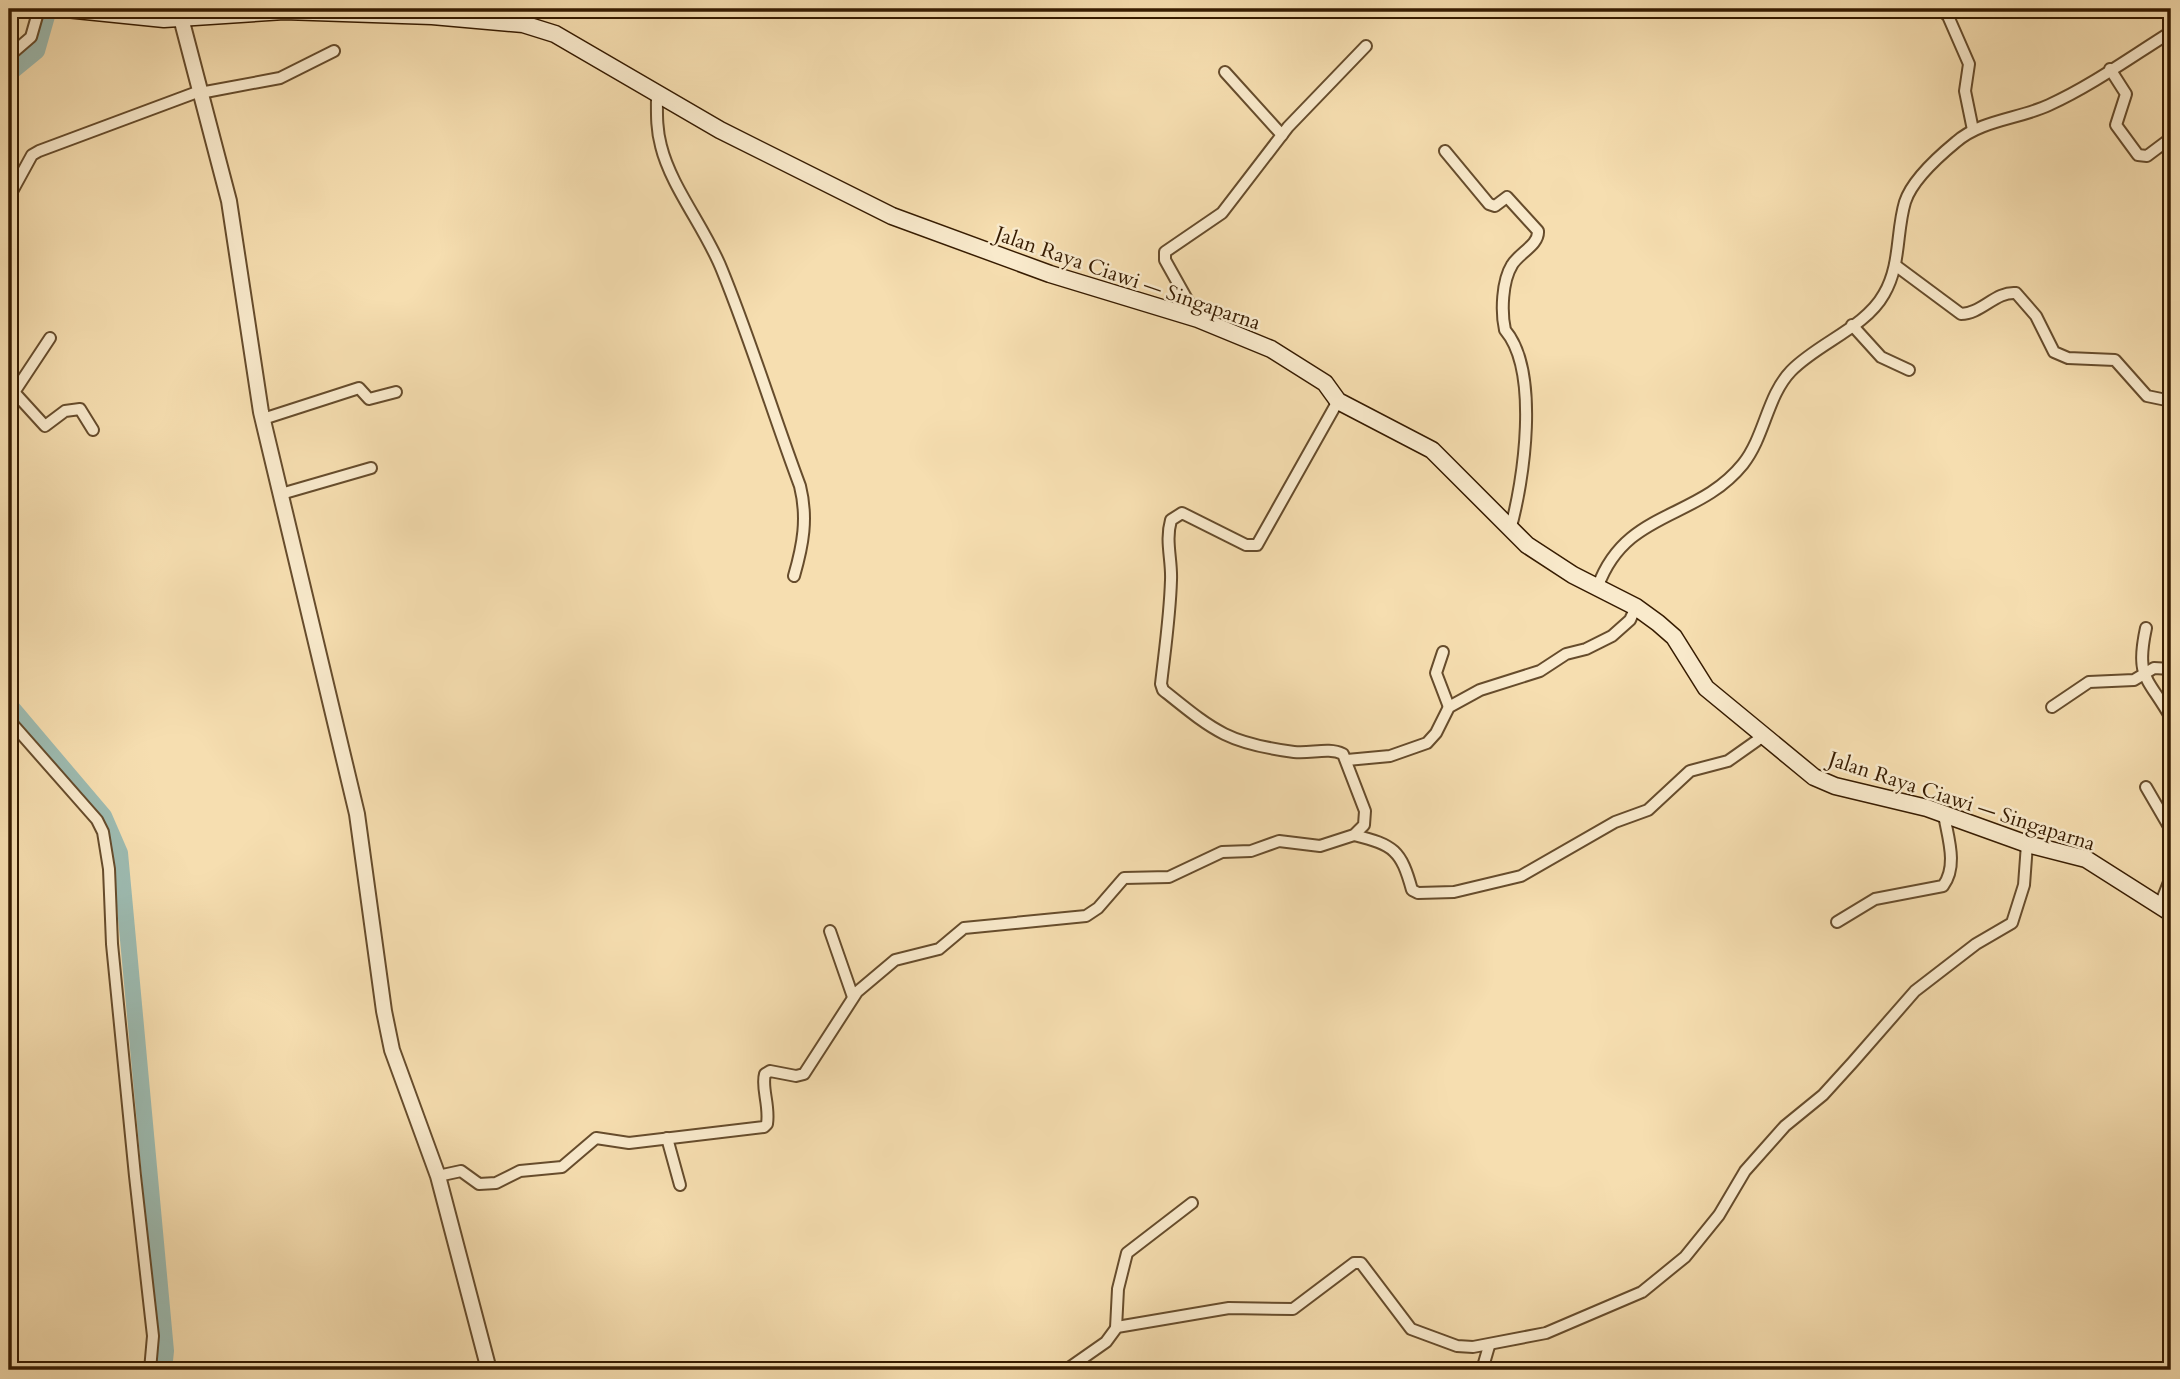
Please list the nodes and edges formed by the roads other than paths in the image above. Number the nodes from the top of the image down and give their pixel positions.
1 (39, 9) edge
2 (66, 9) edge
3 (513, 9) edge
4 (1940, 9) edge
5 (179, 14) edge
6 (523, 24) junction
7 (2171, 32) edge
8 (1366, 46) dead end
9 (334, 51) dead end
10 (9, 56) edge
11 (2110, 69) junction
12 (1225, 72) dead end
13 (200, 92) junction
14 (657, 93) junction
15 (1973, 130) junction
16 (1282, 135) junction
17 (2171, 138) edge
18 (1445, 150) dead end
19 (9, 197) edge
20 (1895, 265) junction
21 (1198, 319) junction
22 (1852, 325) junction
23 (50, 338) dead end
24 (1909, 370) dead end
25 (396, 392) dead end
26 (12, 396) edge
27 (1338, 401) junction
28 (2171, 401) edge
29 (263, 419) junction
30 (93, 430) dead end
31 (372, 468) dead end
32 (281, 494) junction
33 (1510, 530) junction
34 (794, 576) dead end
35 (1598, 586) junction
36 (1636, 607) junction
37 (2146, 628) dead end
38 (1443, 652) dead end
39 (2171, 669) edge
40 (2143, 675) junction
41 (1448, 706) junction
42 (2052, 707) dead end
43 (2171, 718) edge
44 (9, 720) edge
45 (1762, 737) junction
46 (1347, 760) junction
47 (2146, 787) dead end
48 (1944, 815) junction
49 (2171, 830) edge
50 (1354, 835) junction
51 (2027, 844) junction
52 (2171, 877) edge
53 (2166, 909) edge
54 (1837, 922) dead end
55 (830, 931) dead end
56 (853, 997) junction
57 (667, 1138) junction
58 (438, 1176) junction
59 (680, 1185) dead end
60 (1192, 1203) dead end
61 (1116, 1328) junction
62 (1489, 1346) junction
63 (150, 1370) edge
64 (489, 1370) edge
65 (1066, 1370) edge
66 (1482, 1370) edge

1 - 10 street
2 - 5 main road, Jalan Raya Ciawi — Singaparna
3 - 6 street
4 - 15 street
5 - 6 main road, Jalan Raya Ciawi — Singaparna
5 - 13 street
6 - 14 main road, Jalan Raya Ciawi — Singaparna
7 - 11 street
8 - 16 street
9 - 13 street
11 - 15 street
11 - 17 street
12 - 16 street
13 - 19 street
13 - 29 street
14 - 21 main road, Jalan Raya Ciawi — Singaparna
14 - 34 street
15 - 20 street
16 - 21 street
18 - 33 street
20 - 22 street
20 - 28 street
21 - 27 main road, Jalan Raya Ciawi — Singaparna
22 - 24 street
22 - 35 street
23 - 26 street
25 - 29 street
26 - 30 street
27 - 33 main road, Jalan Raya Ciawi — Singaparna
27 - 46 street
29 - 32 street
31 - 32 street
32 - 58 street
33 - 35 main road, Jalan Raya Ciawi — Singaparna
35 - 36 main road, Jalan Raya Ciawi — Singaparna
36 - 41 street
36 - 45 main road, Jalan Raya Ciawi — Singaparna
37 - 40 street
38 - 41 street
39 - 40 street
40 - 42 street
40 - 43 street
41 - 46 street
44 - 63 street
45 - 48 main road, Jalan Raya Ciawi — Singaparna
45 - 50 street
46 - 50 street
47 - 49 street
48 - 51 main road, Jalan Raya Ciawi — Singaparna
48 - 54 street
50 - 56 street
51 - 53 main road, Jalan Raya Ciawi — Singaparna
51 - 62 street
52 - 53 street
55 - 56 street
56 - 57 street
57 - 58 street
57 - 59 street
58 - 64 street
60 - 61 street
61 - 62 street
61 - 65 street
62 - 66 street

